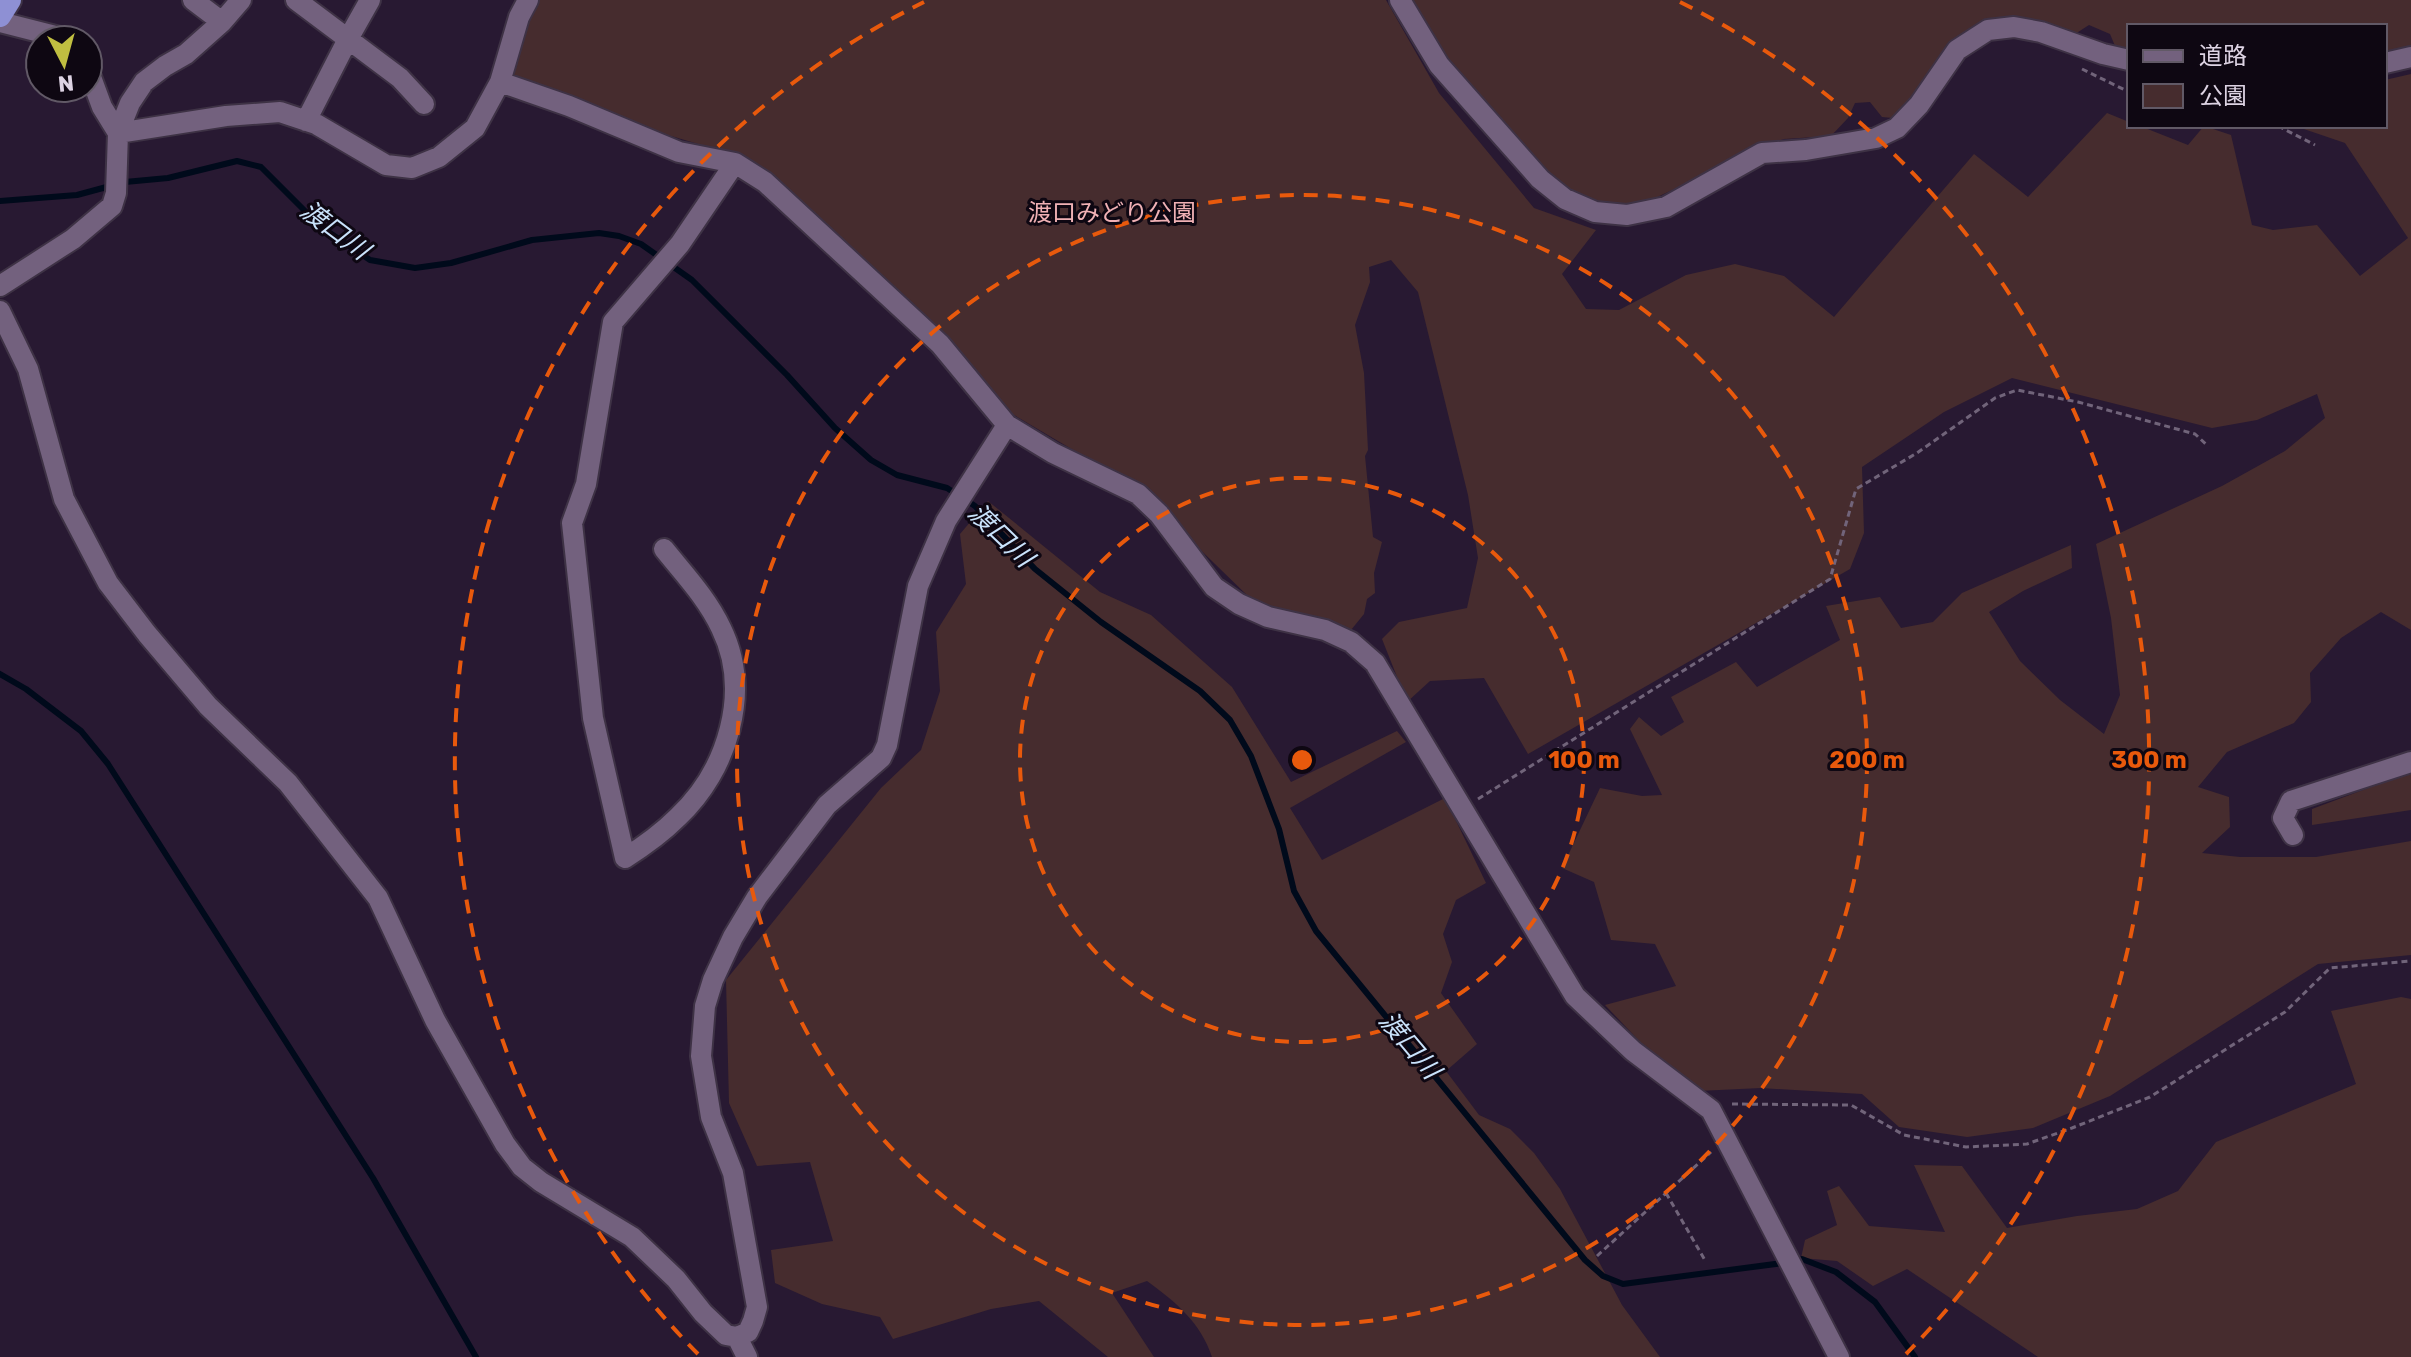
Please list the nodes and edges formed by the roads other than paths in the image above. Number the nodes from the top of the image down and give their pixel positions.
1 (10, 0) edge
2 (193, 0) edge
3 (241, 0) edge
4 (296, 0) edge
5 (370, 0) edge
6 (528, 0) edge
7 (1400, 0) edge
8 (0, 19) edge
9 (222, 22) junction
10 (24, 26) edge
11 (348, 39) junction
12 (2411, 57) edge
13 (2127, 60) edge
14 (2387, 63) edge
15 (500, 82) junction
16 (101, 104) edge
17 (424, 104) dead end
18 (306, 121) junction
19 (118, 133) junction
20 (735, 163) junction
21 (0, 286) edge
22 (0, 311) edge
23 (1007, 425) junction
24 (664, 549) dead end
25 (2411, 762) edge
26 (2293, 835) dead end
27 (737, 1337) junction
28 (747, 1357) edge
29 (1839, 1357) edge

1 - 8 highway
2 - 9 street
3 - 9 street
4 - 11 street
5 - 11 street
6 - 15 street
7 - 13 street
8 - 10 street
9 - 19 street
11 - 17 street
11 - 18 street
12 - 14 street
15 - 18 street
15 - 20 street
16 - 19 street
18 - 19 street
19 - 21 street
20 - 23 street
20 - 24 street
22 - 27 street
23 - 27 street
23 - 29 street
25 - 26 street
27 - 28 street

